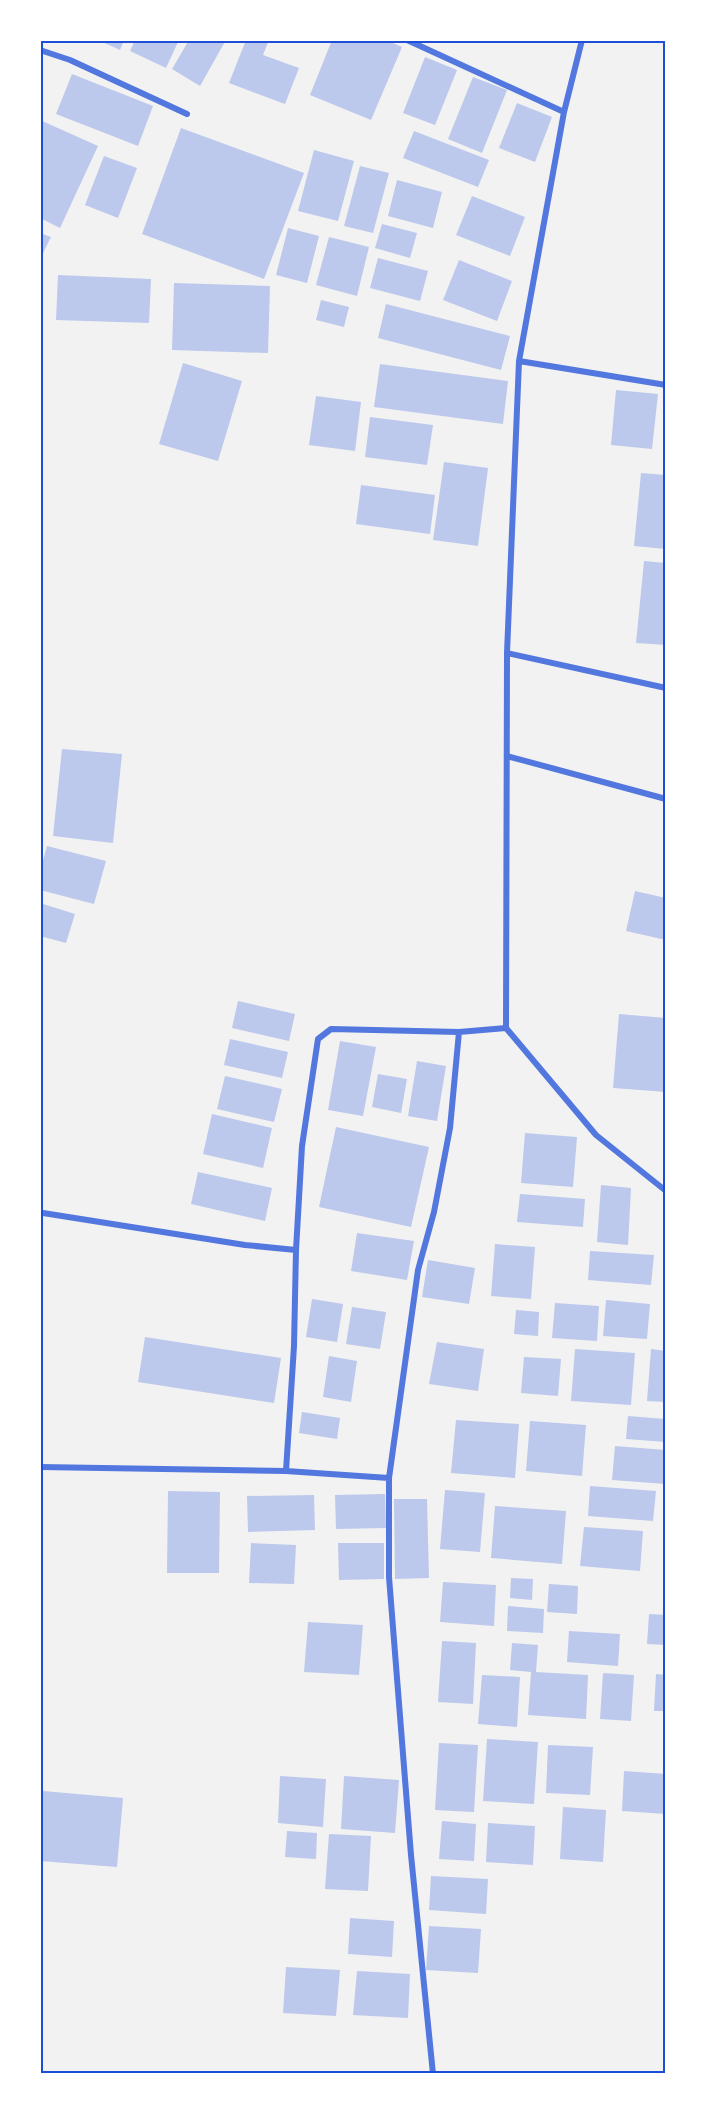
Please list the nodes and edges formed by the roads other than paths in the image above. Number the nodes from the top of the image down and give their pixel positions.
1 (406, 40) edge
2 (582, 40) edge
3 (40, 51) edge
4 (564, 112) junction
5 (187, 114) dead end
6 (519, 361) junction
7 (666, 385) edge
8 (507, 653) junction
9 (666, 688) edge
10 (507, 756) junction
11 (666, 799) edge
12 (506, 1028) junction
13 (459, 1032) junction
14 (666, 1191) edge
15 (43, 1213) dead end
16 (296, 1250) junction
17 (40, 1467) edge
18 (286, 1471) junction
19 (389, 1478) junction
20 (433, 2073) edge

1 - 4 street
2 - 4 street
3 - 5 street
4 - 6 street
6 - 7 street
6 - 8 street
8 - 9 street
8 - 10 street
10 - 11 street
10 - 12 street
12 - 13 street
12 - 14 street
13 - 16 street
13 - 19 street
15 - 16 street
16 - 18 street
17 - 18 street
18 - 19 street
19 - 20 street

